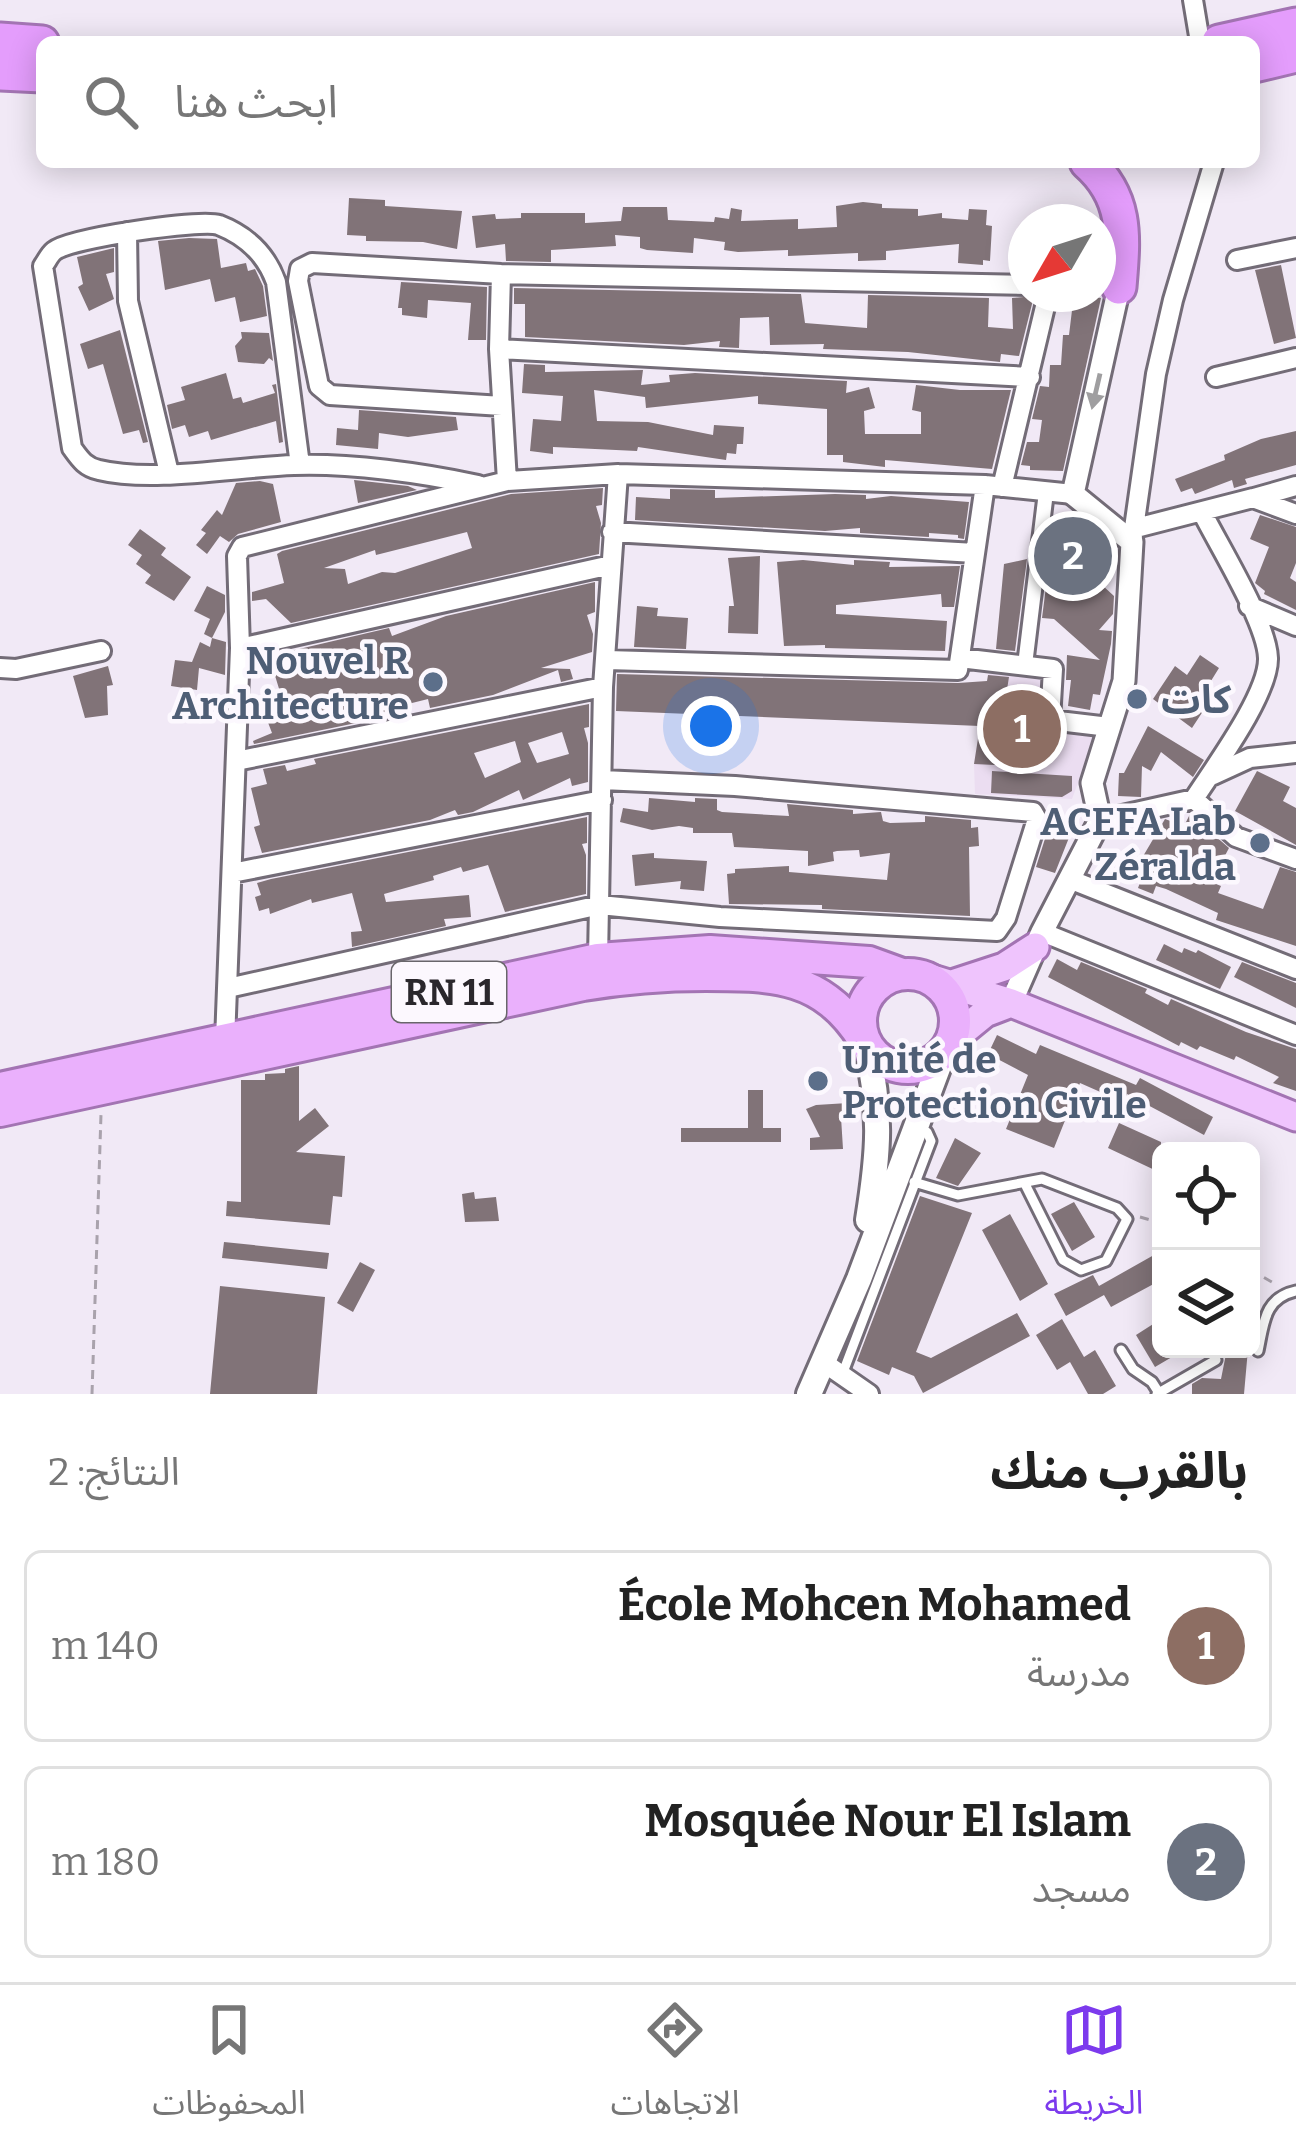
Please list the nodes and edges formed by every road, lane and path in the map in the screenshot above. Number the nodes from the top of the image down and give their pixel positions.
1 (1193, 0) edge
2 (1296, 25) edge
3 (1199, 36) edge
4 (1247, 36) edge
5 (0, 40) edge
6 (36, 43) edge
7 (1296, 55) edge
8 (1260, 64) edge
9 (0, 73) edge
10 (36, 75) edge
11 (1093, 168) edge
12 (1212, 168) edge
13 (1115, 204) edge
14 (1116, 206) edge
15 (127, 232) junction
16 (1296, 248) edge
17 (1116, 259) edge
18 (1237, 260) dead end
19 (501, 274) junction
20 (1008, 285) edge
21 (1044, 312) edge
22 (1105, 312) edge
23 (499, 349) junction
24 (1296, 358) edge
25 (1030, 377) junction
26 (1216, 377) dead end
27 (502, 406) junction
28 (300, 465) junction
29 (170, 473) junction
30 (618, 474) junction
31 (507, 481) junction
32 (484, 486) junction
33 (994, 486) junction
34 (1296, 486) edge
35 (1046, 492) junction
36 (1073, 494) junction
37 (1253, 498) junction
38 (1202, 512) junction
39 (1296, 514) edge
40 (612, 532) junction
41 (1134, 535) junction
42 (975, 553) junction
43 (610, 565) junction
44 (1249, 606) junction
45 (1296, 626) edge
46 (240, 648) junction
47 (101, 651) dead end
48 (960, 658) junction
49 (607, 660) junction
50 (1024, 665) junction
51 (0, 668) edge
52 (603, 687) junction
53 (1109, 727) junction
54 (1296, 753) edge
55 (236, 761) junction
56 (1209, 777) junction
57 (602, 790) junction
58 (1194, 799) junction
59 (1100, 820) junction
60 (1296, 859) edge
61 (232, 873) junction
62 (1069, 880) junction
63 (600, 905) junction
64 (1039, 939) junction
65 (598, 959) junction
66 (1296, 969) edge
67 (927, 979) junction
68 (228, 988) junction
69 (1011, 1003) junction
70 (1296, 1034) edge
71 (225, 1041) junction
72 (865, 1042) junction
73 (948, 1046) junction
74 (875, 1084) junction
75 (0, 1088) edge
76 (102, 1090) junction
77 (0, 1111) edge
78 (1296, 1117) edge
79 (914, 1127) junction
80 (914, 1182) junction
81 (1025, 1184) junction
82 (1124, 1212) junction
83 (1152, 1220) edge
84 (1260, 1274) edge
85 (859, 1279) junction
86 (1293, 1291) edge
87 (1260, 1341) edge
88 (1121, 1350) dead end
89 (1216, 1360) dead end
90 (832, 1369) junction
91 (1158, 1393) edge
92 (92, 1394) edge
93 (809, 1394) edge
94 (869, 1394) edge

1 - 3 street
2 - 4 highway
5 - 6 highway
7 - 8 highway
9 - 10 highway
11 - 13 highway
12 - 41 street
14 - 17 highway
15 - 28 street
15 - 29 street
15 - 29 street
16 - 18 street
19 - 20 street
19 - 23 street
19 - 27 street
21 - 25 street
22 -> 36 street
23 - 25 street
23 - 27 street
24 - 26 street
25 - 33 street
27 - 31 street
28 - 29 street
28 - 32 street
30 - 31 street
30 - 33 street
30 - 40 street
31 - 32 street
32 - 46 street
33 - 35 street
33 - 42 street
34 - 37 street
35 - 36 street
35 - 50 street
36 - 41 street
37 - 38 street
37 - 39 street
38 - 41 street
38 - 44 street
40 - 42 street
40 - 43 street
41 - 53 street
42 - 48 street
43 - 46 street
43 - 49 street
44 - 45 street
44 - 56 street
46 - 55 street
47 - 51 street
48 - 49 street
48 - 50 street
49 - 52 street
50 - 53 street
52 - 55 street
52 - 57 street
53 - 59 street
54 - 56 street
55 - 61 street
56 - 58 street
57 - 61 street
57 - 63 street
57 - 63 street
58 - 59 street
58 - 60 street
59 - 62 street
61 - 68 street
62 - 64 street
62 - 66 street
63 - 65 street
63 - 68 street
64 - 67 main road
64 - 69 street
64 - 70 street
65 - 67 highway, RN 11
65 - 71 highway, RN 11
67 - 69 main road, RN 11
67 - 72 highway
67 - 73 highway
68 - 71 street
69 - 73 main road
69 - 78 main road, RN 11
71 - 75 highway, RN 11
72 - 73 highway
72 - 74 main road
72 - 76 highway, RN 11
73 - 79 main road
74 - 79 main road
74 - 85 main road
76 - 77 highway, RN 11
76 - 92 path
79 - 80 lane
79 - 85 main road
80 - 81 lane
80 - 90 lane
81 - 82 lane
81 - 82 lane
82 - 83 path
84 - 86 path
85 - 90 main road
86 - 87 lane
88 - 91 lane
89 - 91 lane
90 - 93 main road
90 - 94 street

